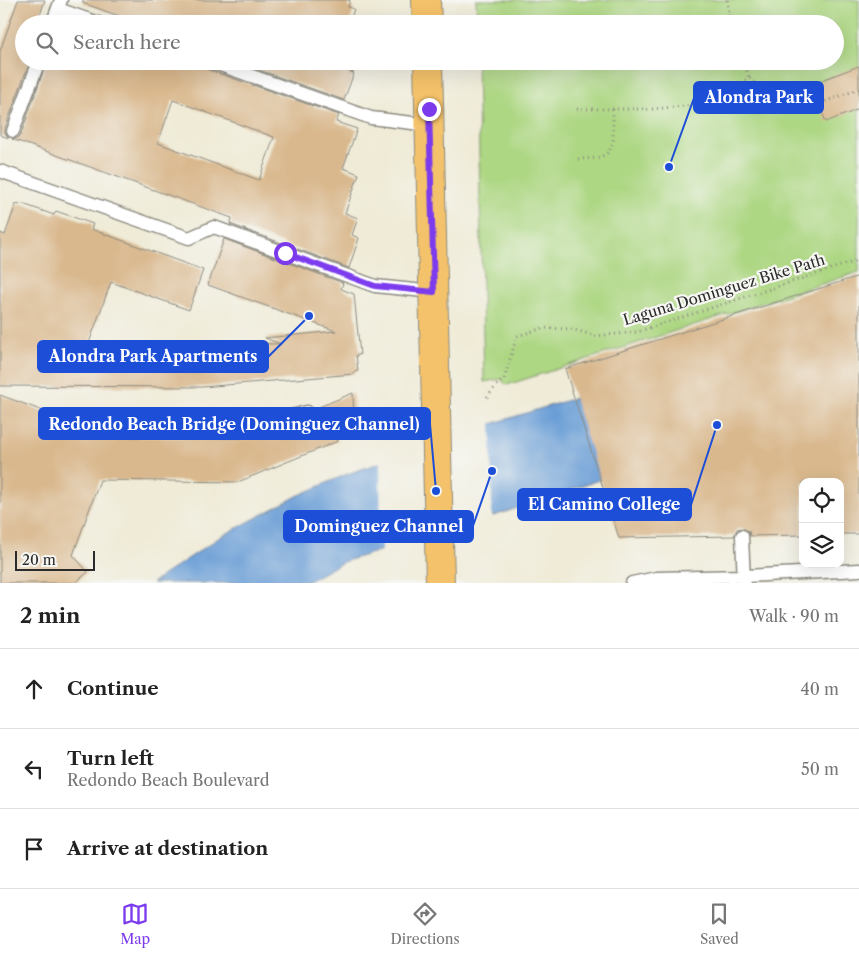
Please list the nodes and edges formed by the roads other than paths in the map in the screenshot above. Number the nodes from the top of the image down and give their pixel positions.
1 (426, 0) edge
2 (59, 4) edge
3 (83, 15) edge
4 (427, 15) edge
5 (35, 70) edge
6 (235, 70) edge
7 (428, 70) edge
8 (429, 125) junction
9 (13, 131) dead end
10 (0, 171) edge
11 (434, 292) junction
12 (307, 412) dead end
13 (71, 428) dead end
14 (742, 536) dead end
15 (859, 570) edge
16 (744, 579) edge
17 (440, 583) edge
18 (632, 583) edge

1 - 4 main road
2 - 3 lane
5 - 9 lane
6 - 8 lane
7 - 8 main road
8 - 11 main road
10 - 11 lane
11 - 17 main road
12 - 13 lane
14 - 16 lane
15 - 16 lane
16 - 18 lane

